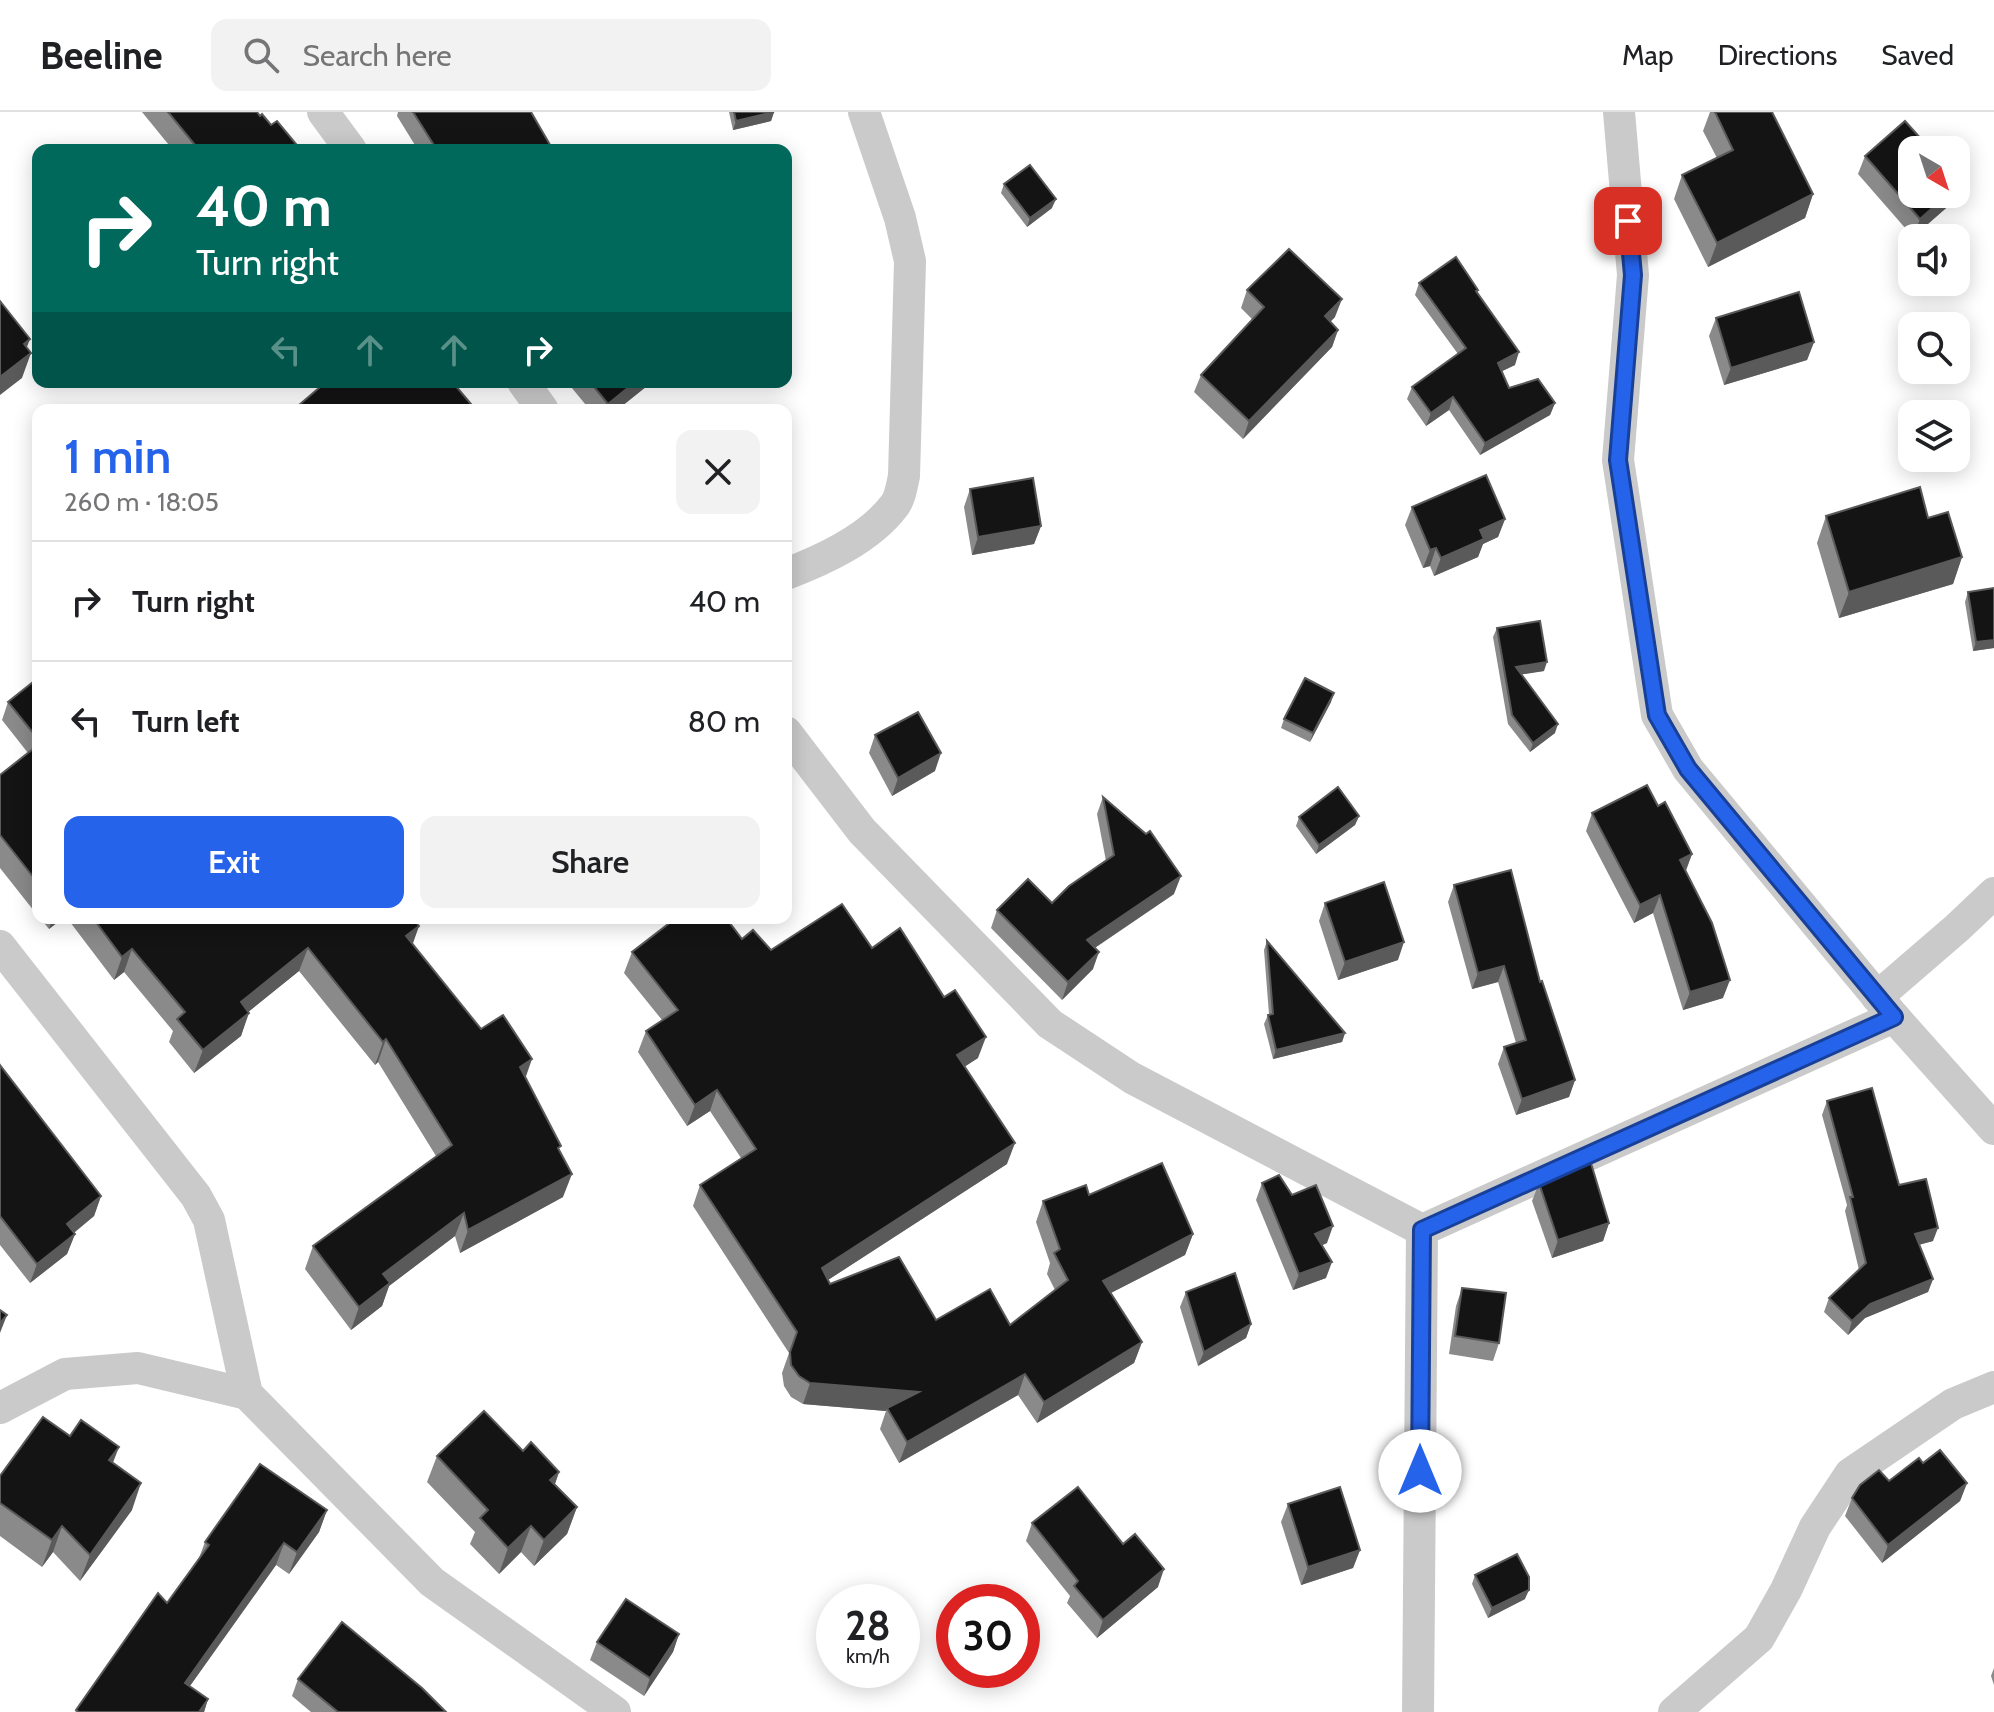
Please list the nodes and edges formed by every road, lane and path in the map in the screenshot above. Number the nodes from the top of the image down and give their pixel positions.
1 (323, 112) edge
2 (864, 112) edge
3 (1619, 112) edge
4 (347, 144) edge
5 (792, 572) edge
6 (792, 740) edge
7 (1994, 893) edge
8 (0, 946) edge
9 (1886, 1007) junction
10 (1994, 1129) edge
11 (1422, 1230) junction
12 (1994, 1387) edge
13 (247, 1394) junction
14 (0, 1408) edge
15 (615, 1712) edge
16 (1418, 1712) edge
17 (1674, 1712) edge

1 - 4 street
2 - 5 street
3 - 9 street
6 - 11 street
7 - 9 street
8 - 13 street
9 - 10 street
9 - 11 street
11 - 16 street
12 - 17 street
13 - 14 street
13 - 15 street

